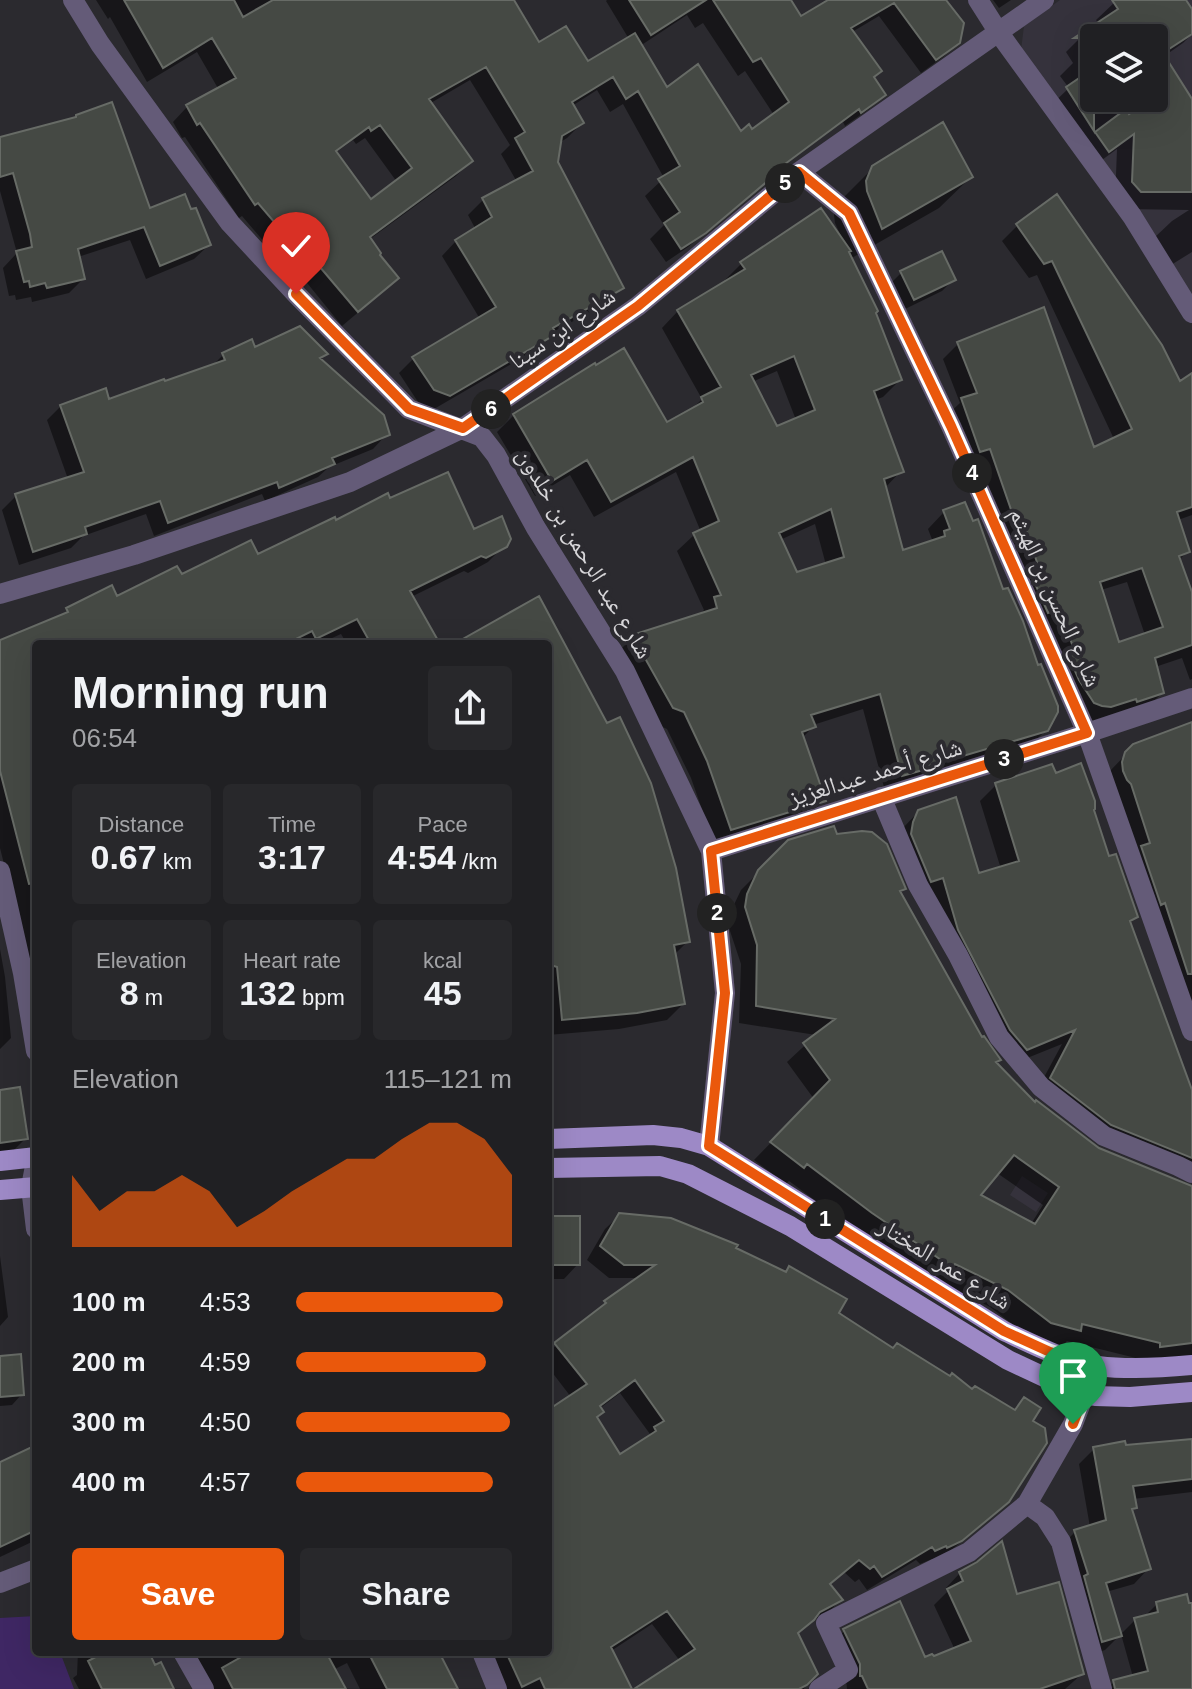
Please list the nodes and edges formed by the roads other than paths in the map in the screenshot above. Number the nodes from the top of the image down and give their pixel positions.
1 (73, 0) edge
2 (978, 0) edge
3 (1044, 0) edge
4 (999, 33) junction
5 (799, 172) junction
6 (1192, 313) edge
7 (463, 428) junction
8 (0, 594) edge
9 (1192, 698) edge
10 (1087, 733) junction
11 (881, 797) junction
12 (711, 851) junction
13 (0, 871) edge
14 (32, 1027) edge
15 (1192, 1031) edge
16 (552, 1139) edge
17 (709, 1146) junction
18 (32, 1159) edge
19 (0, 1161) edge
20 (552, 1168) edge
21 (1192, 1173) edge
22 (32, 1187) edge
23 (0, 1190) edge
24 (1192, 1365) edge
25 (1095, 1366) junction
26 (1192, 1392) edge
27 (1084, 1394) junction
28 (1027, 1504) junction
29 (32, 1571) edge
30 (0, 1583) edge
31 (185, 1656) edge
32 (484, 1656) edge
33 (852, 1680) edge
34 (204, 1689) edge
35 (497, 1689) edge
36 (819, 1689) edge
37 (1102, 1689) edge

1 - 7 street, شارع عبد الرحمن بن خلدون
2 - 4 street
3 - 4 street, شارع ابن سينا
4 - 5 street, شارع ابن سينا
4 - 6 street
5 - 7 street, شارع ابن سينا
5 - 10 street, شارع الحسن بن الهيثم
7 - 8 street, شارع ابن سينا
7 - 12 street, شارع عبد الرحمن بن خلدون
9 - 10 street, شارع أحمد عبدالعزيز
10 - 11 street, شارع أحمد عبدالعزيز
10 - 15 street, شارع الحسن بن الهيثم
11 - 12 street, شارع أحمد عبدالعزيز
11 - 21 street
12 - 17 street, شارع عبد الرحمن بن خلدون
13 - 14 street
16 - 17 main road, شارع عمر المختار
17 - 25 main road, شارع عمر المختار
18 - 19 main road
20 - 27 main road, شارع عمر المختار
22 - 23 main road
24 - 25 main road, شارع عمر المختار
25 - 27 street
26 - 27 main road, شارع عمر المختار
27 - 28 street
28 - 33 street
28 - 37 street
29 - 30 street
31 - 34 street
32 - 35 street
33 - 36 street

